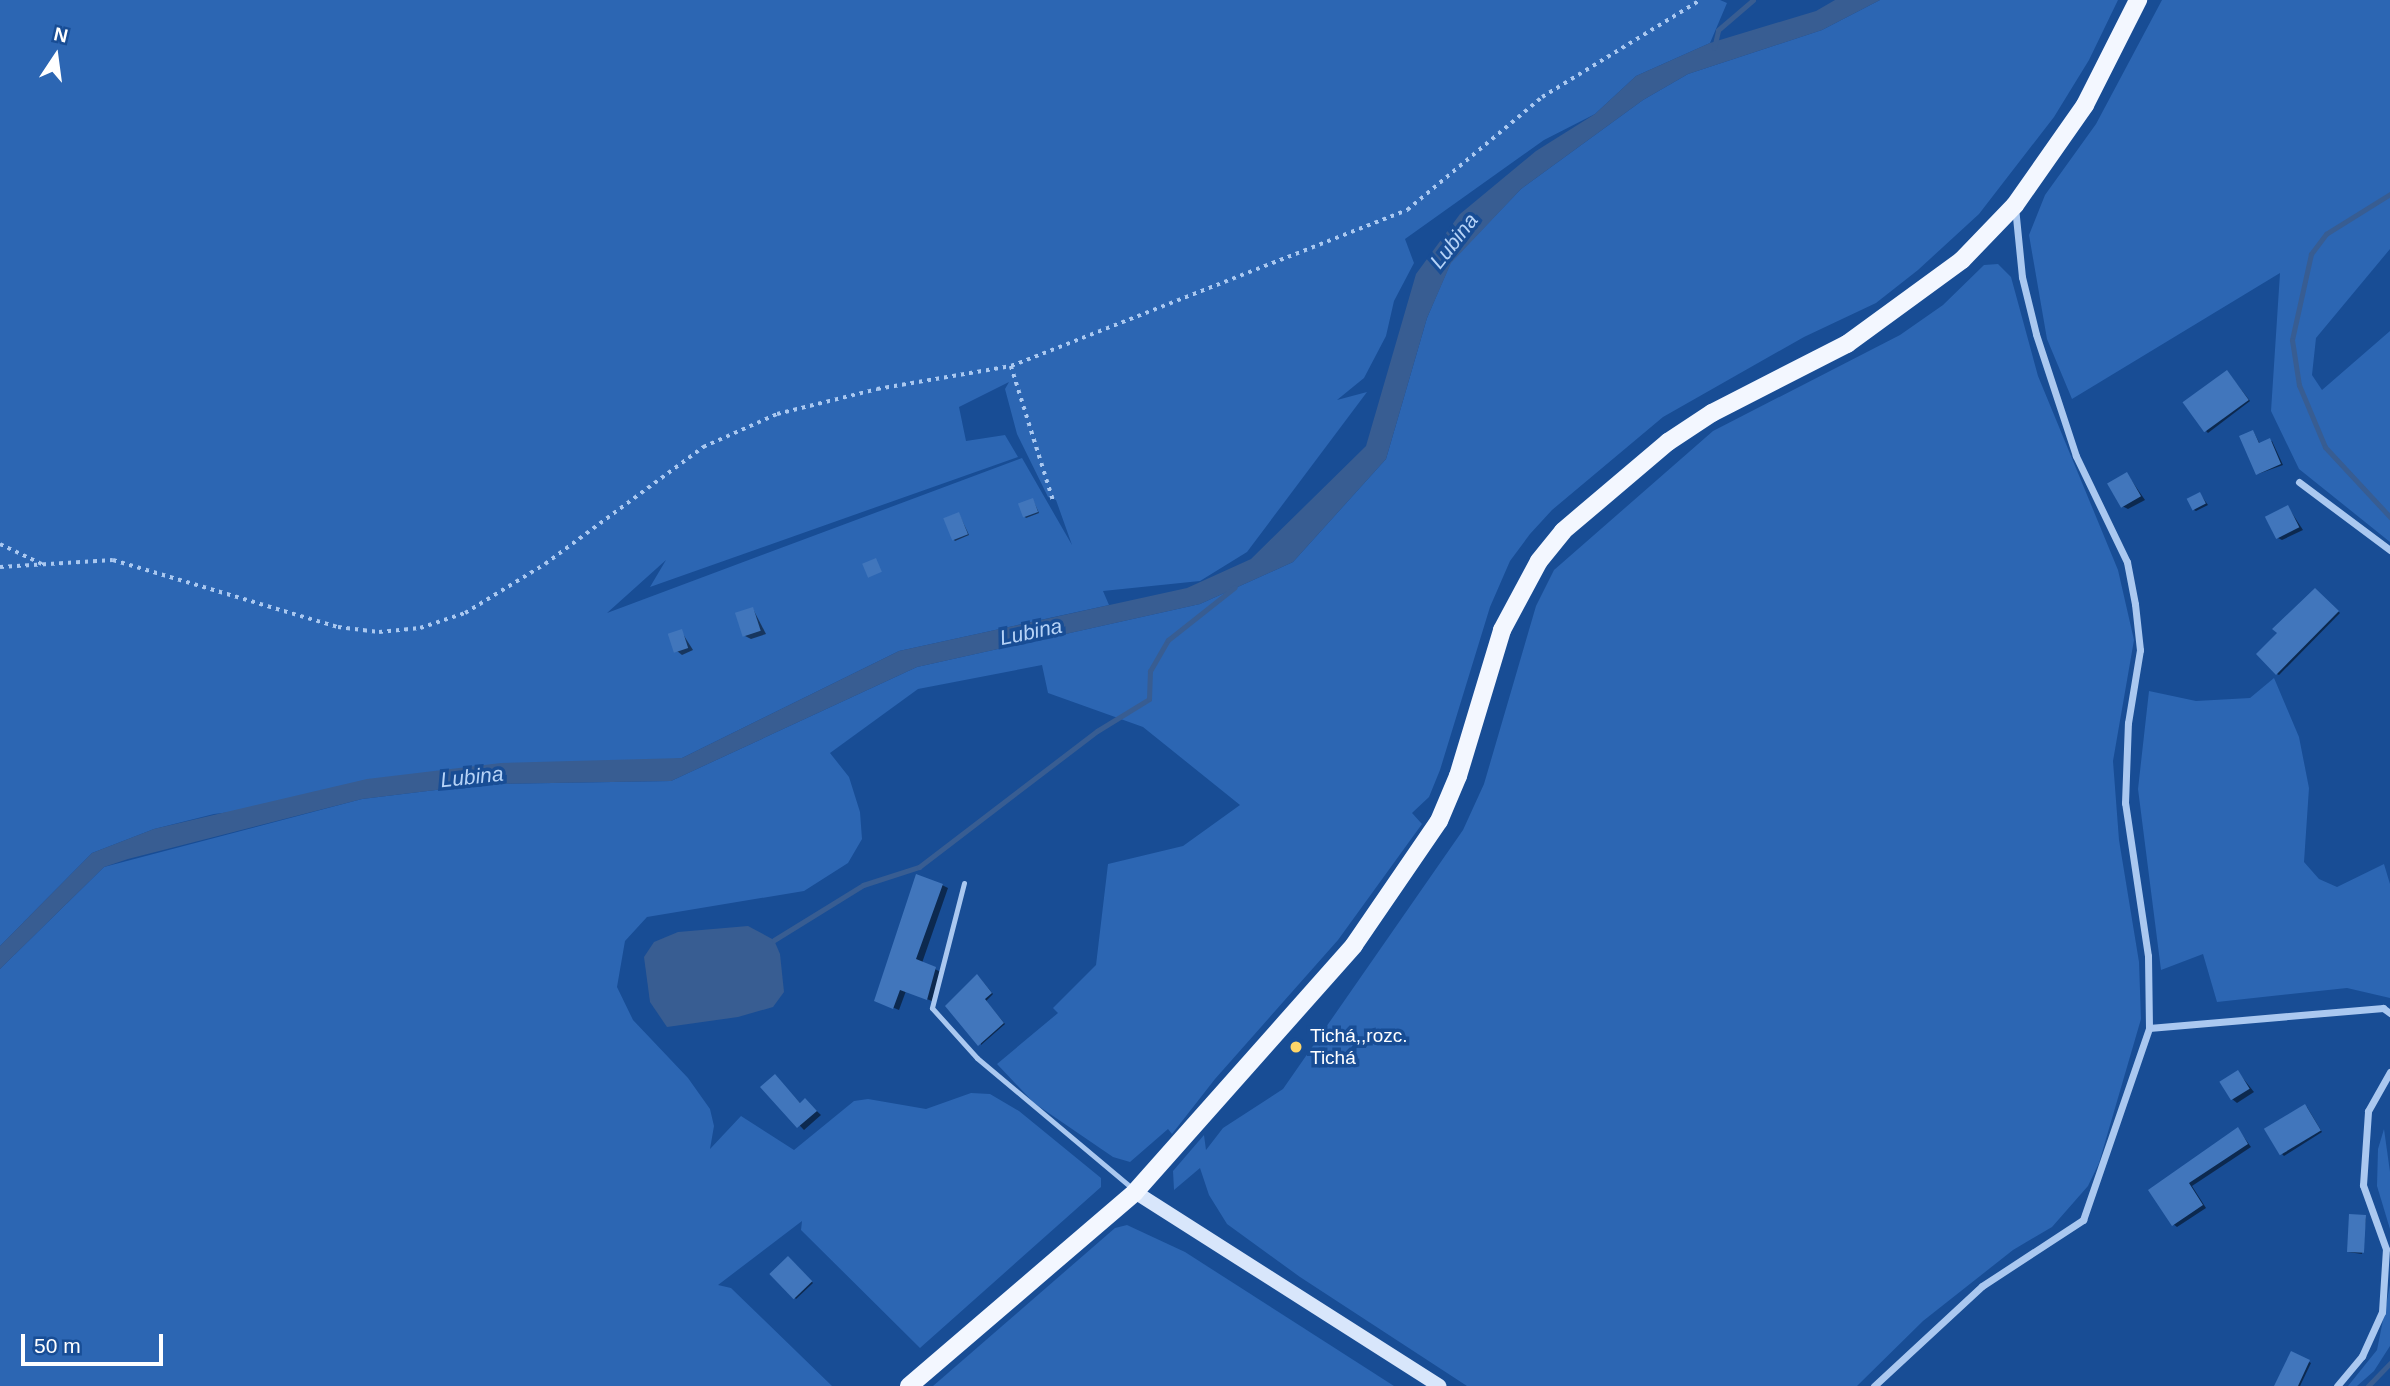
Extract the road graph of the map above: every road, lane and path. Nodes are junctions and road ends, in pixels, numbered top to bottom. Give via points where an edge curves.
1 (1700, 0) edge
2 (2138, 0) edge
3 (2015, 205) junction
4 (1011, 366) junction
5 (2299, 482) dead end
6 (1054, 500) dead end
7 (0, 544) edge
8 (2390, 550) edge
9 (44, 565) junction
10 (0, 567) edge
11 (964, 883) dead end
12 (2390, 1013) edge
13 (2149, 1028) junction
14 (2390, 1072) edge
15 (1135, 1192) junction
16 (909, 1386) edge
17 (1440, 1386) edge
18 (1874, 1386) edge
19 (2337, 1386) edge

1 - 4 path via 1542,97 1407,209
2 - 3 main road via 2085,105
3 - 13 street via 2022,276 2036,334 2076,456 2127,562 2135,604 2140,650 2128,723 2125,803 2148,956
3 - 15 main road via 1962,260 1891,316 1847,344 1712,413 1632,468 1563,531 1518,596 1502,631 1458,776 1439,821 1354,945
4 - 6 path
4 - 9 path via 877,389 777,414 703,447 545,564 466,613 420,628 379,632 338,627 113,560
5 - 8 street
7 - 9 path
9 - 10 path
11 - 15 lane via 932,1008 977,1058
12 - 13 street via 2383,1008
13 - 18 street via 2083,1220 1982,1286
14 - 19 street via 2368,1111 2363,1185 2386,1249 2382,1312 2362,1356
15 - 16 main road
15 - 17 street

